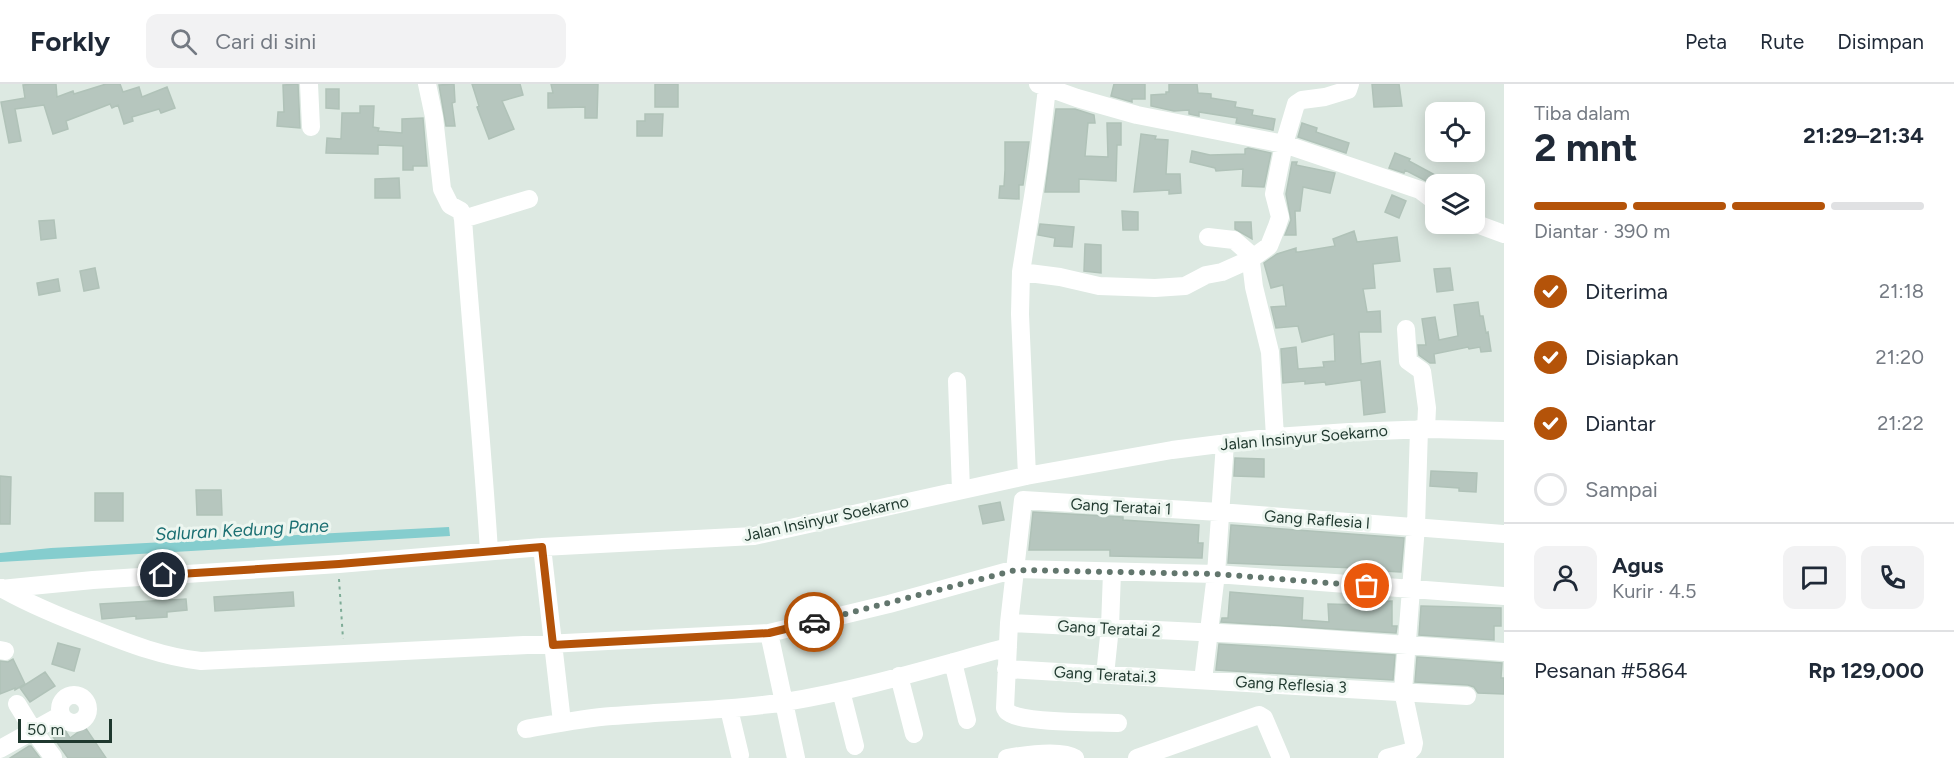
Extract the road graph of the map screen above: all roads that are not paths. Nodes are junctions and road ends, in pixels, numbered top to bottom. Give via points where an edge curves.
1 (309, 84) edge
2 (427, 84) edge
3 (1350, 84) edge
4 (1042, 86) edge
5 (311, 126) dead end
6 (1284, 144) junction
7 (1425, 194) edge
8 (529, 199) dead end
9 (463, 219) junction
10 (1485, 228) edge
11 (1504, 234) edge
12 (1208, 237) dead end
13 (1251, 259) junction
14 (1021, 272) junction
15 (1406, 329) dead end
16 (957, 381) dead end
17 (1424, 421) junction
18 (1274, 428) junction
19 (1504, 431) edge
20 (1225, 443) junction
21 (1026, 464) junction
22 (961, 490) junction
23 (1219, 512) junction
24 (1416, 526) junction
25 (1504, 534) edge
26 (489, 543) junction
27 (542, 547) junction
28 (1016, 570) junction
29 (1112, 572) junction
30 (1216, 574) junction
31 (1, 588) edge
32 (1410, 589) junction
33 (1504, 596) edge
34 (1009, 623) junction
35 (1110, 627) junction
36 (769, 633) junction
37 (1208, 634) junction
38 (553, 645) junction
39 (1407, 645) junction
40 (1008, 647) junction
41 (1504, 652) edge
42 (953, 662) junction
43 (1006, 669) junction
44 (1105, 675) junction
45 (899, 676) junction
46 (1203, 680) junction
47 (841, 691) junction
48 (1403, 691) junction
49 (1467, 696) dead end
50 (784, 702) junction
51 (17, 704) dead end
52 (729, 709) junction
53 (61, 715) dead end
54 (967, 720) dead end
55 (562, 722) junction
56 (1118, 723) dead end
57 (526, 729) dead end
58 (33, 730) junction
59 (914, 734) dead end
60 (855, 746) dead end
61 (0, 749) edge
62 (740, 755) dead end
63 (53, 757) edge
64 (1016, 757) edge
65 (796, 758) edge
66 (1075, 758) edge
67 (1137, 758) edge
68 (1281, 758) edge
69 (1387, 758) edge

1 - 5 street
2 - 9 street via 442,189
3 - 6 street via 1348,90 1298,103
4 - 6 street via 1137,115
4 - 14 street via 1038,165
6 - 7 street
6 - 13 street via 1274,194 1280,217 1269,246
8 - 9 street
9 - 26 street
10 - 11 street
12 - 13 street via 1234,240 1248,251
13 - 14 street via 1185,286 1155,288 1099,286
13 - 18 street via 1270,352
14 - 21 street
15 - 17 street via 1408,361 1422,371
16 - 22 street
17 - 18 street, Jalan Insinyur Soekarno
17 - 19 street, Jalan Insinyur Soekarno
17 - 24 street
18 - 20 street, Jalan Insinyur Soekarno
20 - 21 street, Jalan Insinyur Soekarno
20 - 23 street
21 - 22 street, Jalan Insinyur Soekarno
22 - 27 street, Jalan Insinyur Soekarno via 754,536
23 - 24 street, Gang Raflesia l
23 - 28 street, Gang Teratai 1 via 1023,500
23 - 30 street
24 - 25 street, Gang Raflesia l
24 - 32 street
26 - 27 street, Jalan Insinyur Soekarno
26 - 31 street, Jalan Insinyur Soekarno via 339,564
27 - 38 street
28 - 29 street
28 - 34 street
28 - 36 street
29 - 30 street
29 - 35 street
30 - 32 street
30 - 37 street
31 - 38 street via 130,644 201,662
32 - 33 street
32 - 39 street
34 - 35 street, Gang Teratai 2
34 - 40 street
35 - 37 street, Gang Teratai 2
35 - 44 street
36 - 38 street
36 - 50 street
37 - 39 street, Gang Teratai 2
37 - 46 street
38 - 55 street
39 - 41 street, Gang Teratai 2
39 - 48 street
40 - 42 street
40 - 43 street
42 - 45 street
42 - 54 street
43 - 44 street, Gang Teratai.3
43 - 56 street via 1008,713 1037,719
44 - 46 street, Gang Teratai.3
45 - 47 street
45 - 59 street
46 - 48 street, Gang Reflesia 3
47 - 50 street
47 - 60 street
48 - 49 street, Gang Reflesia 3
48 - 69 street via 1413,748
50 - 52 street
50 - 65 street
51 - 58 street
52 - 55 street
52 - 62 street
53 - 58 street
55 - 57 street
58 - 61 street
58 - 63 street
64 - 66 street via 1069,754
67 - 68 street via 1259,715 1264,718

